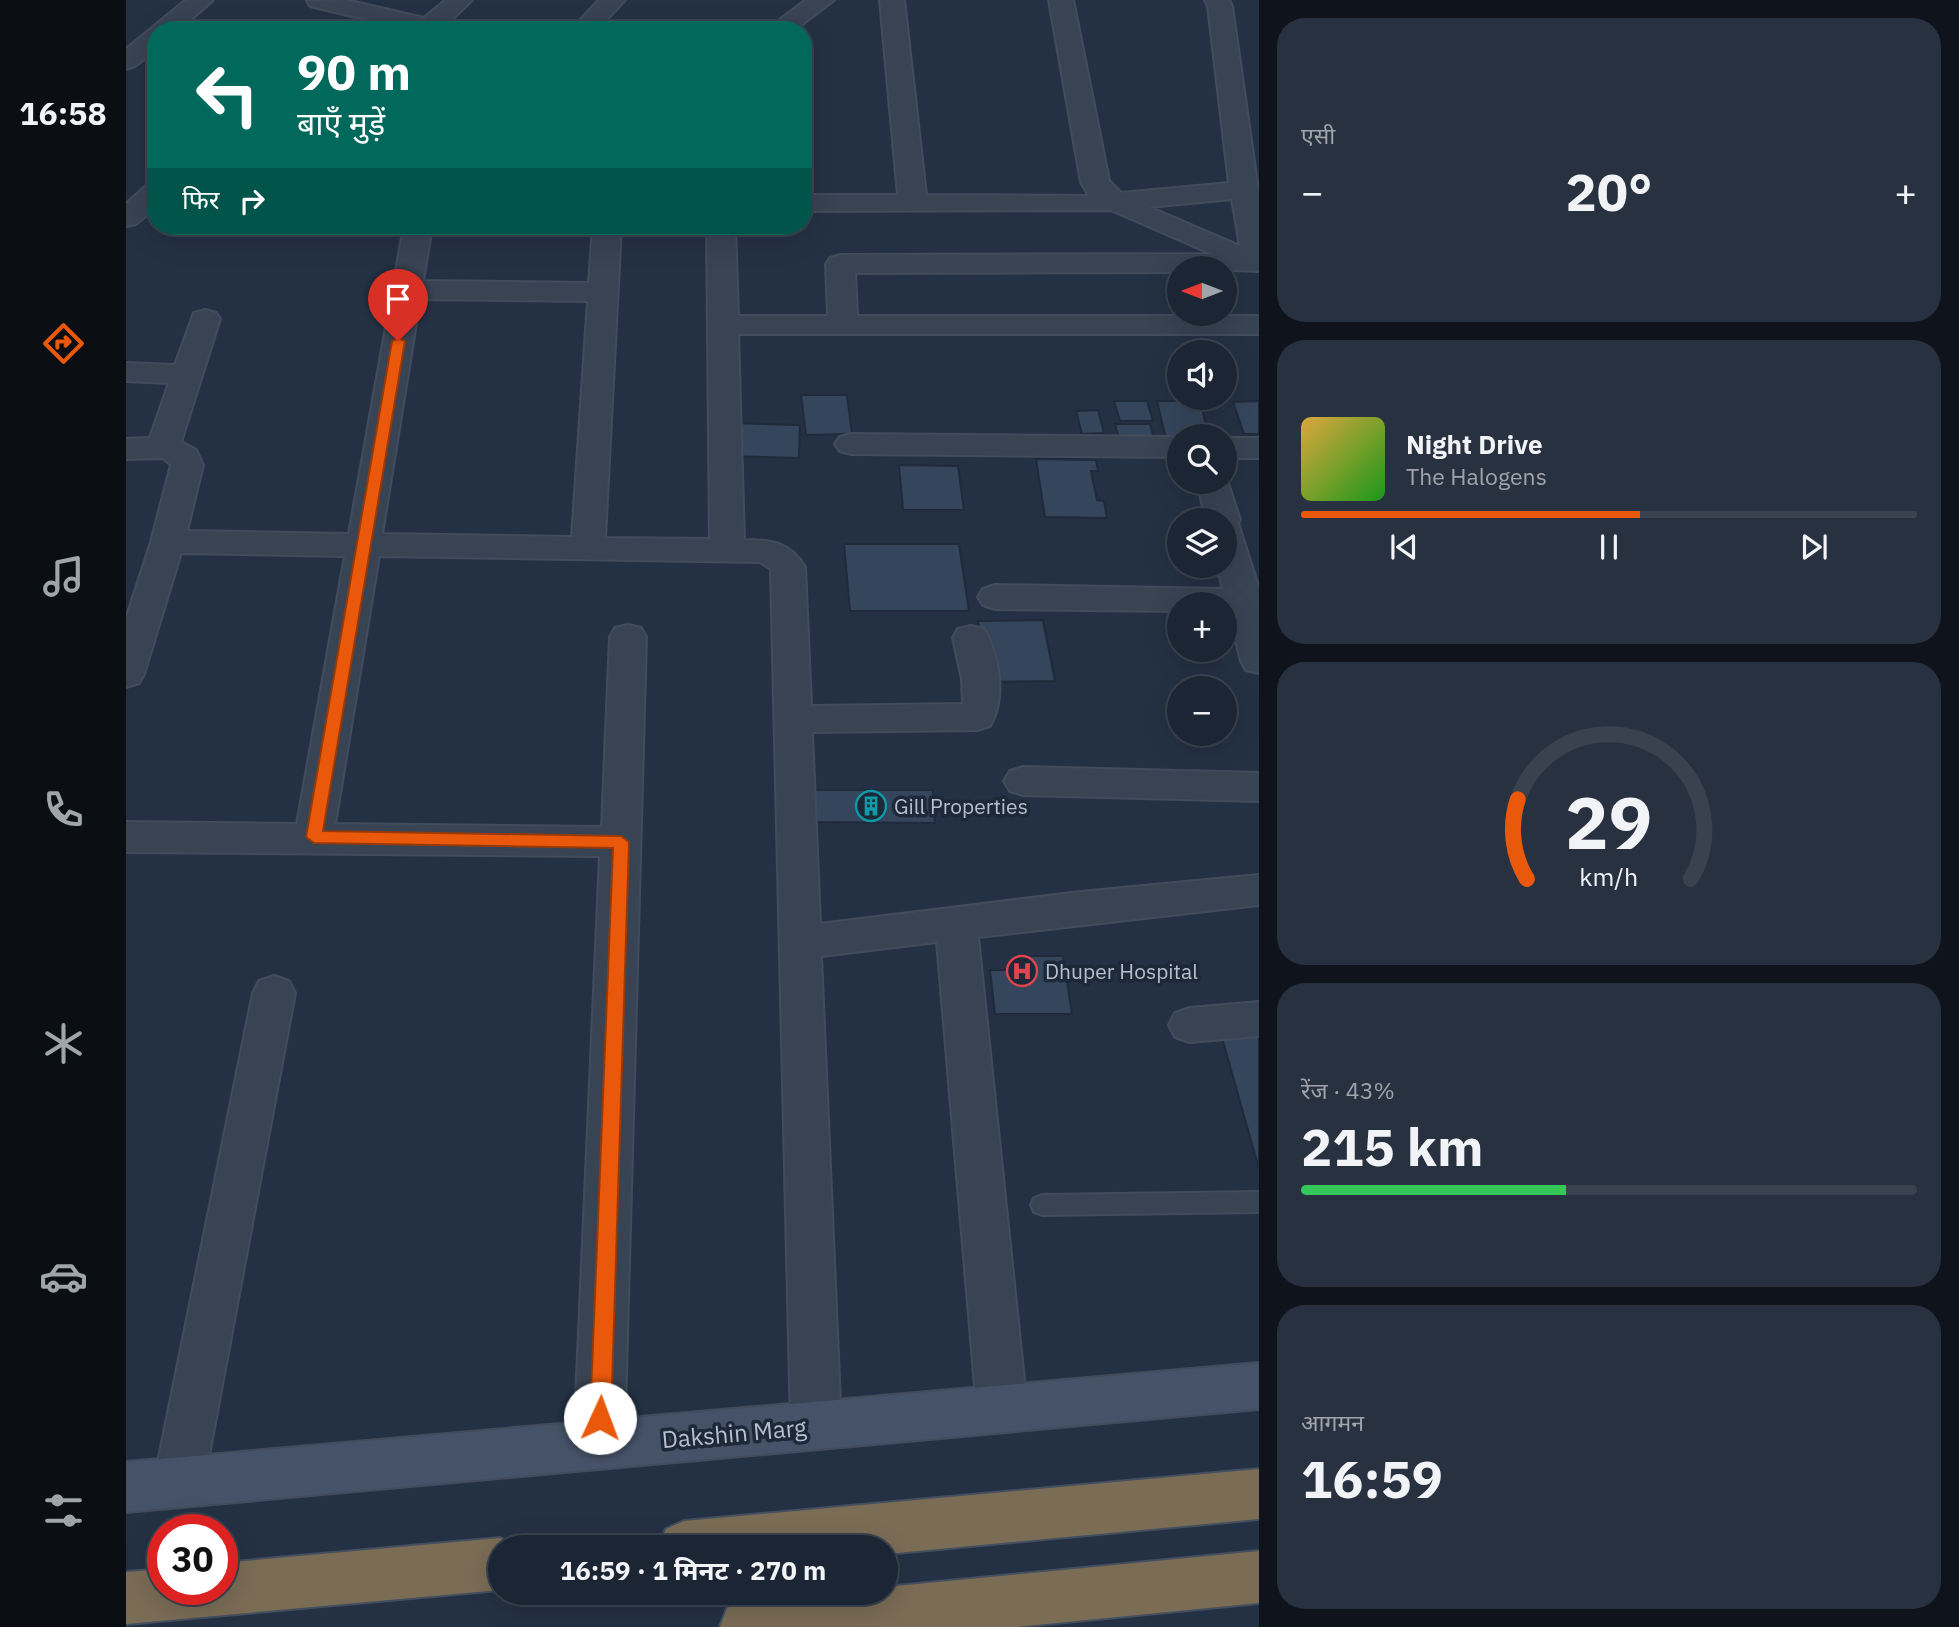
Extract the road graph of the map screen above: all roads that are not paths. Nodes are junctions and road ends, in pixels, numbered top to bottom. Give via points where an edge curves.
1 (201, 0) edge
2 (317, 0) edge
3 (460, 0) edge
4 (613, 0) edge
5 (821, 0) edge
6 (892, 0) edge
7 (1061, 0) edge
8 (1217, 0) edge
9 (368, 12) junction
10 (175, 21) edge
11 (358, 21) edge
12 (404, 21) edge
13 (443, 21) edge
14 (592, 21) edge
15 (791, 21) edge
16 (147, 45) edge
17 (126, 63) edge
18 (147, 69) edge
19 (1244, 190) junction
20 (147, 200) edge
21 (812, 203) edge
22 (1118, 203) junction
23 (913, 204) junction
24 (126, 218) edge
25 (416, 235) edge
26 (607, 235) edge
27 (721, 235) edge
28 (1258, 264) edge
29 (407, 290) junction
30 (605, 292) junction
31 (205, 319) dead end
32 (723, 325) junction
33 (843, 325) junction
34 (1259, 325) edge
35 (126, 372) edge
36 (188, 374) junction
37 (851, 444) dead end
38 (1167, 447) edge
39 (1237, 448) edge
40 (1259, 448) edge
41 (126, 449) edge
42 (163, 449) junction
43 (168, 542) junction
44 (364, 547) junction
45 (588, 548) junction
46 (727, 551) junction
47 (1237, 562) edge
48 (995, 597) dead end
49 (1251, 600) edge
50 (628, 637) dead end
51 (971, 638) dead end
52 (1259, 661) edge
53 (126, 674) edge
54 (793, 719) junction
55 (1023, 781) dead end
56 (1259, 787) edge
57 (126, 837) edge
58 (314, 837) junction
59 (621, 842) junction
60 (1259, 890) edge
61 (956, 923) junction
62 (800, 943) junction
63 (274, 993) dead end
64 (1259, 1019) edge
65 (1191, 1026) dead end
66 (1259, 1202) edge
67 (1042, 1205) dead end
68 (1259, 1386) edge
69 (1002, 1409) junction
70 (816, 1426) junction
71 (600, 1445) junction
72 (179, 1482) junction
73 (126, 1487) edge
74 (1259, 1494) edge
75 (814, 1535) edge
76 (488, 1565) edge
77 (1259, 1577) edge
78 (126, 1598) edge
79 (1259, 1602) edge
80 (746, 1627) edge
81 (988, 1627) edge

1 - 10 street
2 - 9 street
3 - 13 street
4 - 14 street
5 - 15 street
6 - 23 street
7 - 22 street via 1096,182
8 - 19 street
9 - 11 street
9 - 12 street
16 - 17 street
17 - 18 street
19 - 22 street
19 - 28 street
20 - 24 street
21 - 23 street
22 - 23 street
22 - 28 street
25 - 29 street
26 - 30 street
27 - 32 street
28 - 33 street via 841,264
29 - 30 street
29 - 44 street
30 - 45 street
31 - 36 street
32 - 33 street
32 - 46 street
33 - 34 street
35 - 36 street
36 - 42 street
37 - 38 street
39 - 40 street
41 - 42 street
42 - 43 street via 176,451 187,465
43 - 44 street
43 - 53 street
44 - 45 street
44 - 58 street
45 - 46 street
46 - 54 street via 763,551 780,557 788,567
47 - 49 street
48 - 49 street
49 - 52 street
50 - 59 street
51 - 54 street via 983,699 977,717
54 - 62 street
55 - 56 street
57 - 58 street
58 - 59 street
59 - 71 street
60 - 61 street
61 - 62 street
61 - 69 street
62 - 70 street
63 - 72 street
64 - 65 street
66 - 67 lane
68 - 69 street, Dakshin Marg
69 - 70 street, Dakshin Marg
70 - 71 street, Dakshin Marg
71 - 72 street, Dakshin Marg
72 - 73 street, Dakshin Marg
74 - 75 highway
76 - 78 highway
77 - 80 highway
79 - 81 street

